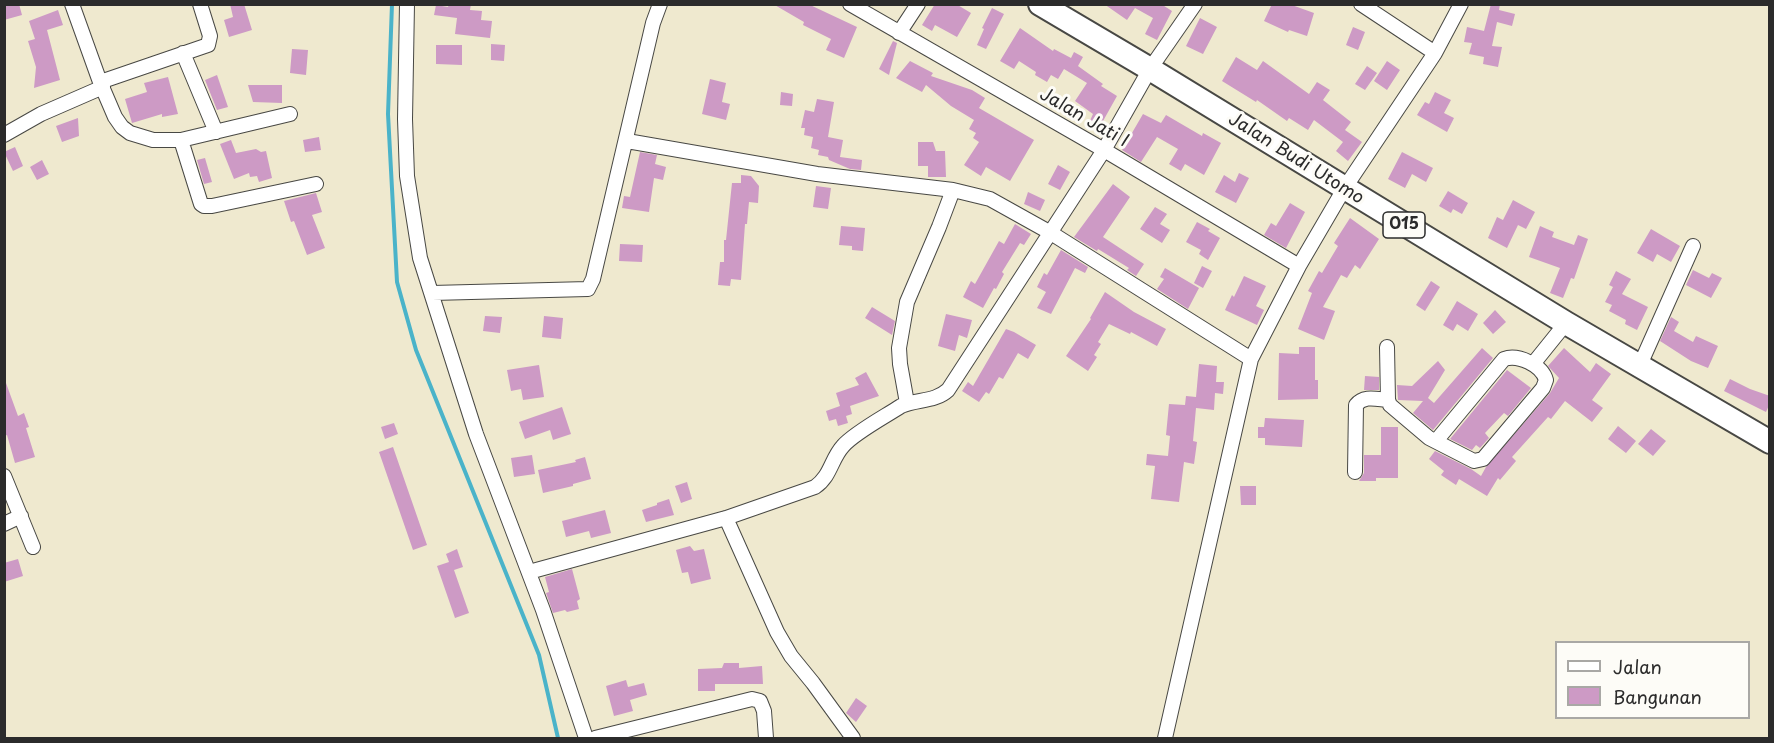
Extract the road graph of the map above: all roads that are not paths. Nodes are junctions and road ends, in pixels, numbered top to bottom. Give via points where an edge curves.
1 (72, 4) edge
2 (200, 4) edge
3 (407, 4) edge
4 (660, 4) edge
5 (850, 4) edge
6 (918, 4) edge
7 (1040, 4) edge
8 (1195, 4) edge
9 (1361, 4) edge
10 (1461, 4) edge
11 (899, 33) junction
12 (183, 53) junction
13 (1435, 53) junction
14 (1150, 69) junction
15 (101, 85) junction
16 (290, 114) dead end
17 (216, 132) junction
18 (4, 135) edge
19 (181, 140) junction
20 (627, 141) junction
21 (1104, 150) junction
22 (316, 184) dead end
23 (1344, 189) junction
24 (953, 190) junction
25 (1051, 233) junction
26 (1693, 246) dead end
27 (1299, 266) junction
28 (432, 293) junction
29 (1566, 322) junction
30 (1387, 348) dead end
31 (1251, 358) junction
32 (1533, 364) junction
33 (1640, 365) junction
34 (1388, 400) junction
35 (907, 403) junction
36 (1436, 441) junction
37 (1770, 442) edge
38 (1355, 472) dead end
39 (4, 476) edge
40 (21, 516) junction
41 (726, 518) junction
42 (4, 524) edge
43 (33, 547) dead end
44 (529, 573) junction
45 (586, 738) edge
46 (595, 738) edge
47 (766, 738) edge
48 (853, 738) edge
49 (1165, 738) edge

1 - 15 street
2 - 12 street via 210,42
3 - 28 street via 407,176 420,258
4 - 20 street
5 - 11 street, Jalan Jati I
6 - 11 street
7 - 14 main road, Jalan Budi Utomo / 015
8 - 14 street
9 - 13 street
10 - 13 street
11 - 21 street, Jalan Jati I
12 - 15 street
12 - 17 street
13 - 23 street
14 - 21 street
14 - 23 main road, Jalan Budi Utomo / 015
15 - 18 street
15 - 19 street via 115,117 130,133 153,140
16 - 17 street
17 - 19 street
19 - 22 street via 204,206
20 - 24 street via 818,174
20 - 28 street via 588,289
21 - 25 street
21 - 27 street, Jalan Jati I
23 - 27 street
23 - 29 main road, Jalan Budi Utomo / 015
24 - 25 street via 990,199
24 - 35 street via 907,302 899,348
25 - 31 street
25 - 35 street via 948,390 938,397
26 - 33 street
27 - 31 street
28 - 44 street via 476,434
29 - 32 street
29 - 33 main road, Jalan Budi Utomo / 015
30 - 34 street
31 - 49 street
32 - 36 street via 1504,359
32 - 36 street via 1544,374 1543,388 1483,459 1474,461
33 - 37 main road, Jalan Budi Utomo / 015
34 - 36 street via 1394,410
34 - 38 street via 1365,398 1356,405
35 - 41 street via 849,440 826,477 815,487
39 - 40 street
40 - 42 street
40 - 43 street
41 - 44 street
41 - 48 street via 777,632
44 - 45 street
46 - 47 street via 752,699 760,701 764,711

